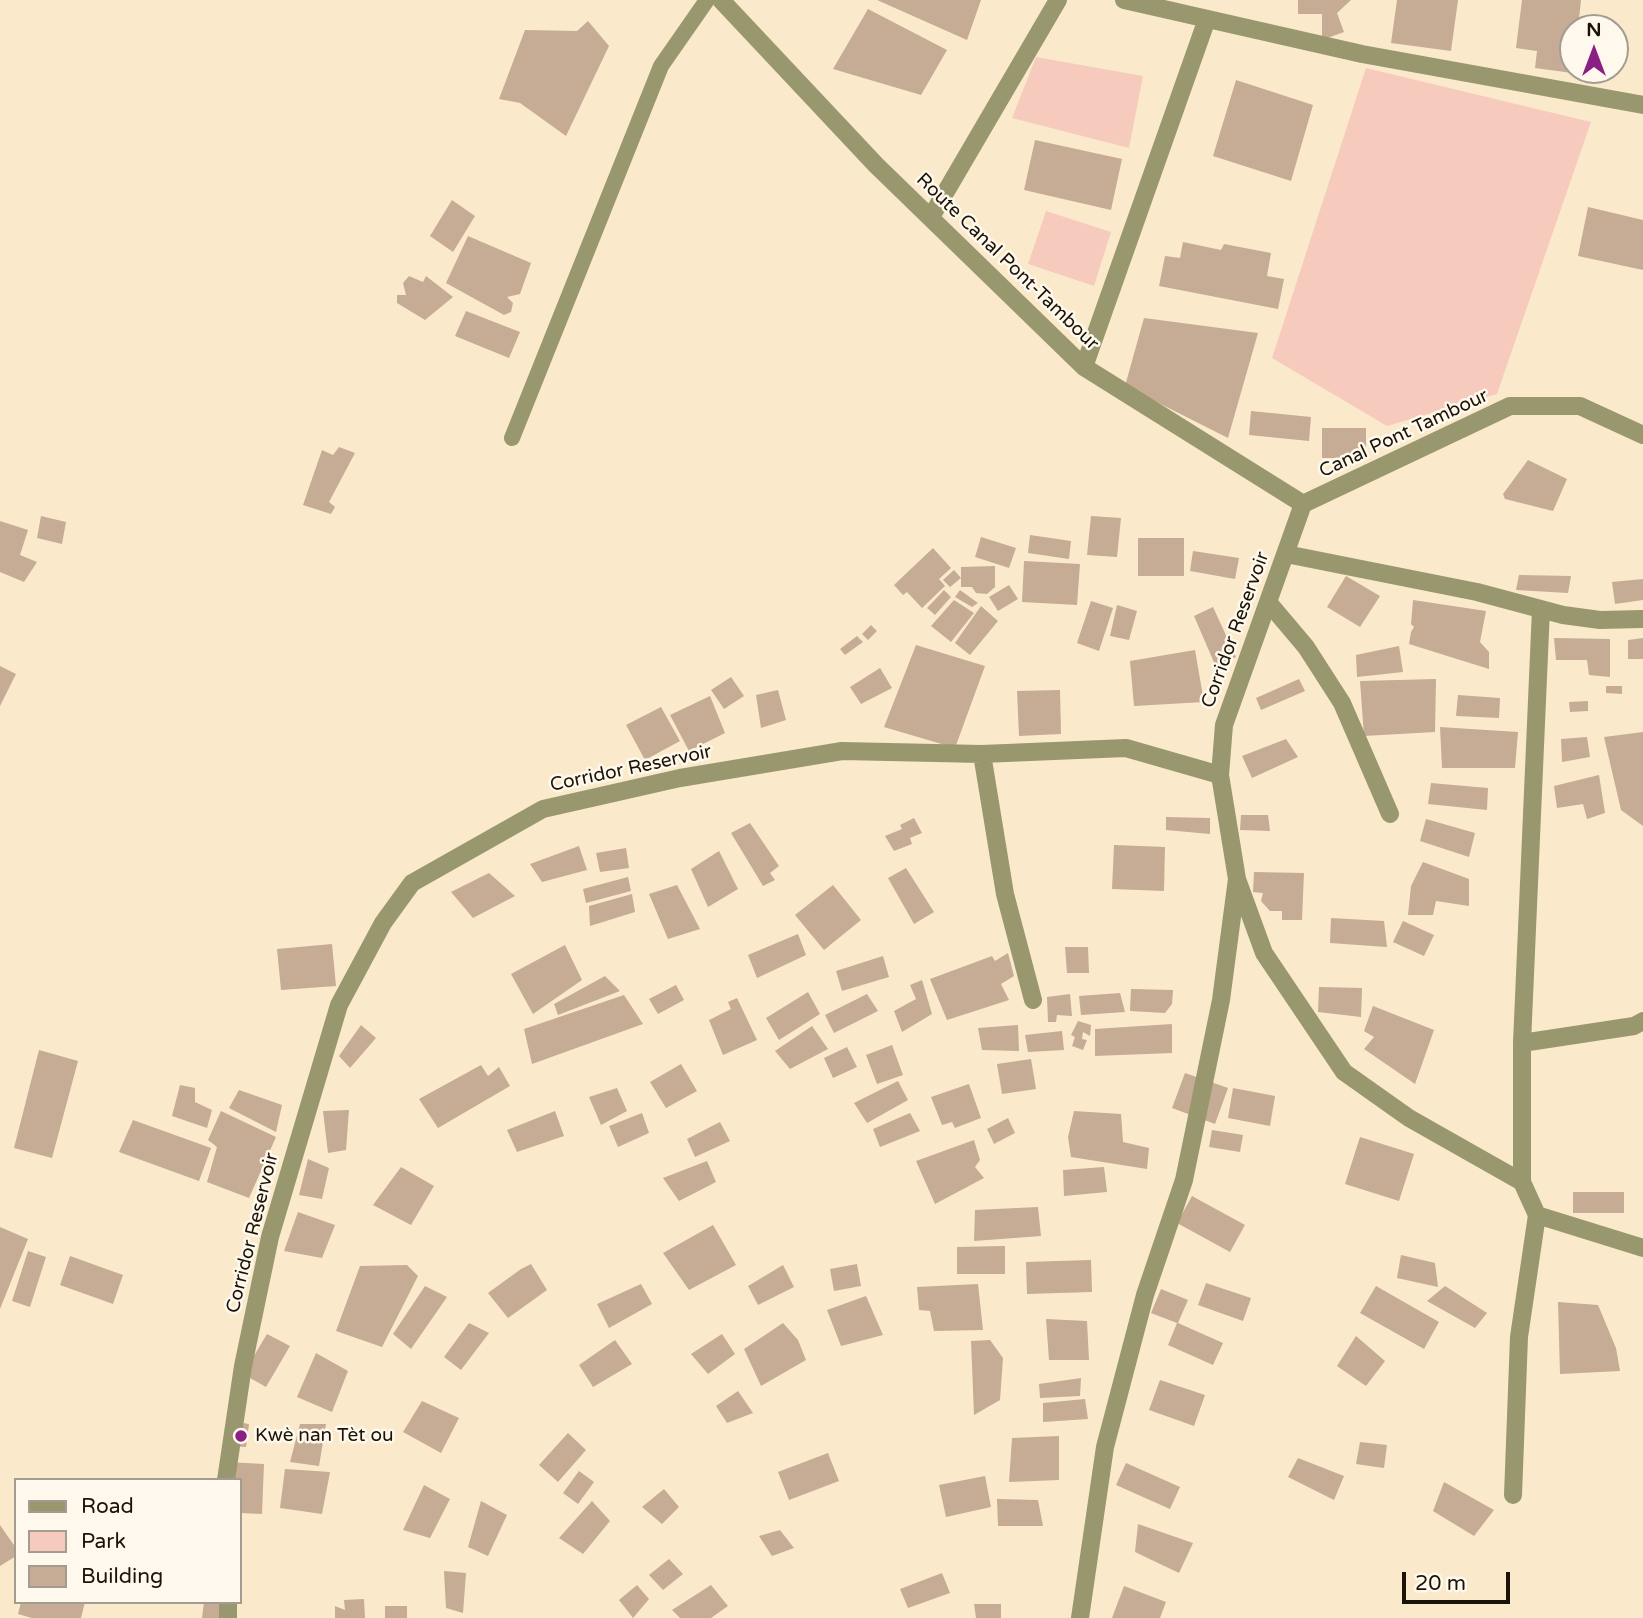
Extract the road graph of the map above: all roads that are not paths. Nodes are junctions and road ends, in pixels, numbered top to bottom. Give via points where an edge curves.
1 (707, 0) edge
2 (721, 0) edge
3 (1058, 0) edge
4 (1124, 0) edge
5 (1206, 19) junction
6 (1643, 105) edge
7 (931, 217) junction
8 (1084, 367) junction
9 (1643, 435) edge
10 (512, 438) dead end
11 (1303, 504) junction
12 (1286, 554) junction
13 (1268, 602) junction
14 (1541, 609) junction
15 (1643, 619) edge
16 (982, 754) junction
17 (1220, 775) junction
18 (1390, 814) dead end
19 (1237, 879) junction
20 (1033, 1000) dead end
21 (1643, 1021) edge
22 (1522, 1043) junction
23 (1522, 1182) junction
24 (1537, 1215) junction
25 (1643, 1248) edge
26 (226, 1478) edge
27 (1513, 1495) dead end
28 (1080, 1618) edge

1 - 10 lane via 661,66
2 - 7 street, Route Canal Pont-Tambour
3 - 7 street
4 - 5 street
5 - 6 street via 1362,54
5 - 8 street
7 - 8 street, Route Canal Pont-Tambour
8 - 11 street, Route Canal Pont-Tambour
9 - 11 street, Canal Pont Tambour via 1580,406 1510,406
11 - 12 street, Corridor Reservoir
12 - 13 street, Corridor Reservoir
12 - 14 street
13 - 17 street, Corridor Reservoir via 1224,725
13 - 18 street via 1306,647 1342,703
14 - 15 street via 1600,620
14 - 22 street
16 - 17 street, Corridor Reservoir via 1126,748
16 - 20 street via 1005,894
16 - 26 street, Corridor Reservoir via 842,751 680,778 543,809 412,883 383,923 339,1005 270,1237 243,1366
17 - 19 street
19 - 23 street via 1264,953 1343,1072 1409,1118
19 - 28 street via 1221,1000 1184,1180 1145,1295 1105,1447
21 - 22 street
22 - 23 street
23 - 24 street
24 - 25 street
24 - 27 street via 1520,1338

